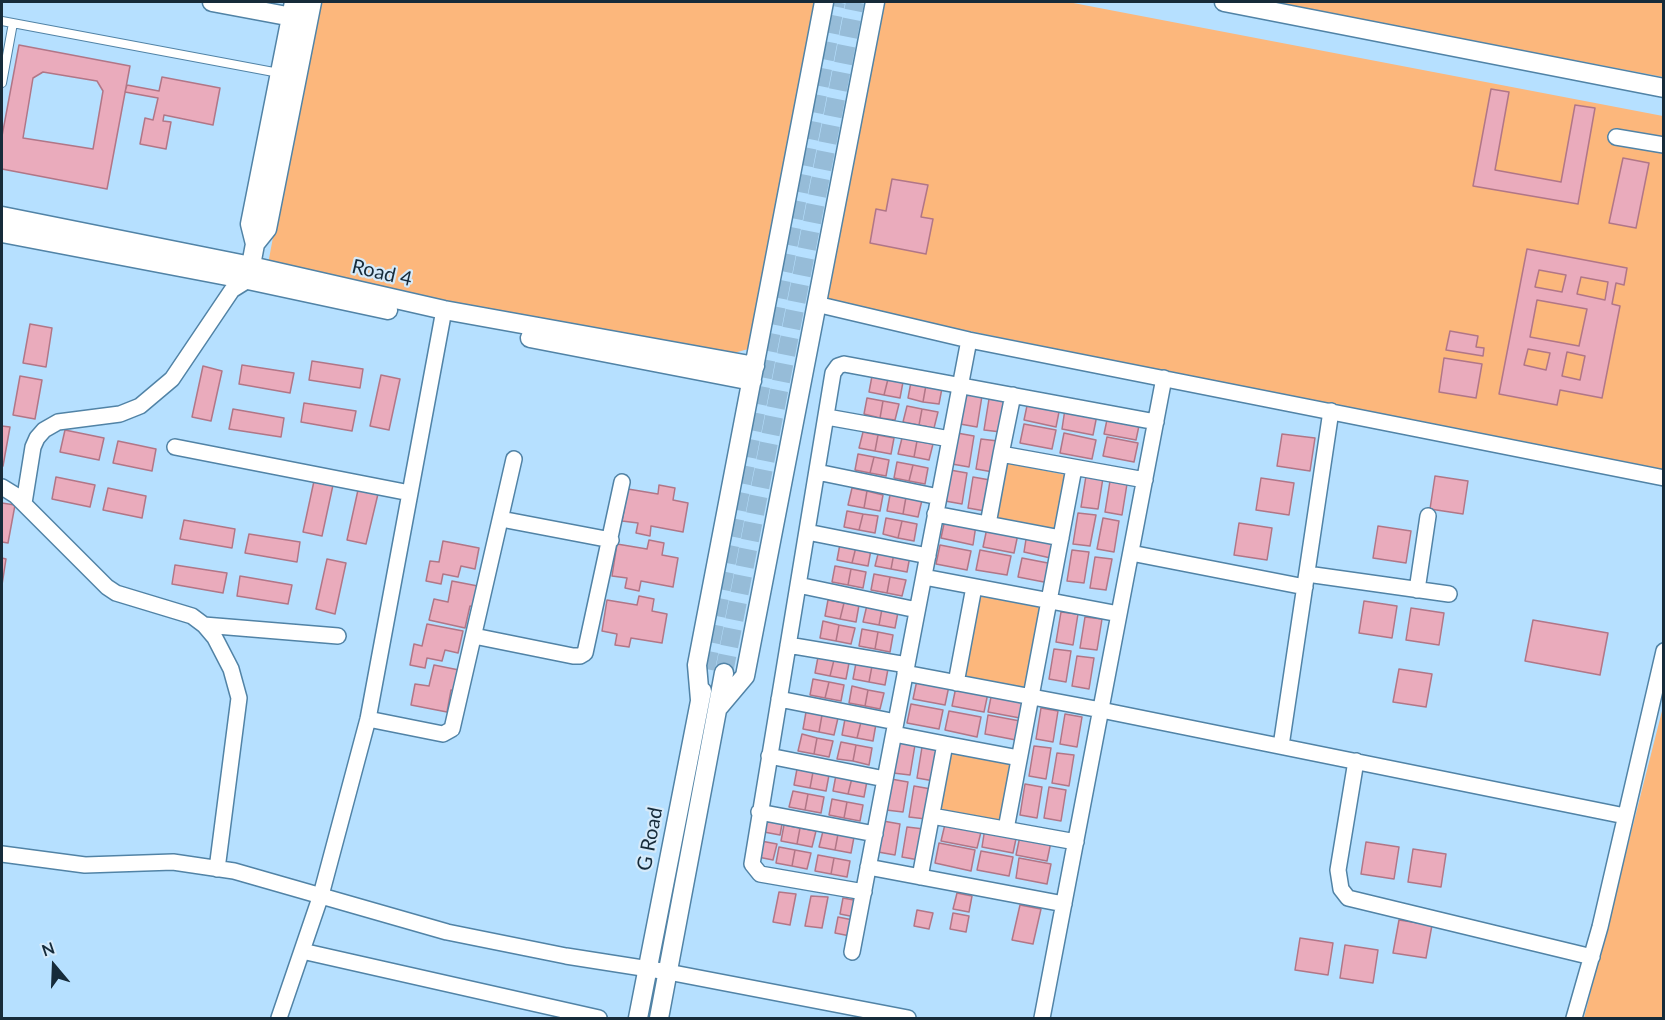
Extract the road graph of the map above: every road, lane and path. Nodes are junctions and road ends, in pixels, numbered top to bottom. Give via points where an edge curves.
1 (212, 2) edge
2 (312, 2) edge
3 (824, 2) edge
4 (874, 2) edge
5 (1224, 2) edge
6 (298, 13) edge
7 (2, 21) edge
8 (13, 23) junction
9 (279, 73) junction
10 (2, 83) edge
11 (1664, 88) edge
12 (1616, 137) dead end
13 (1664, 145) edge
14 (2, 216) edge
15 (2, 233) edge
16 (255, 244) junction
17 (249, 273) junction
18 (816, 304) junction
19 (443, 316) junction
20 (969, 340) junction
21 (753, 374) junction
22 (1164, 378) junction
23 (960, 386) junction
24 (1013, 395) junction
25 (1331, 411) junction
26 (827, 417) junction
27 (1156, 422) junction
28 (950, 439) junction
29 (175, 447) dead end
30 (1001, 454) junction
31 (514, 459) dead end
32 (1074, 468) junction
33 (817, 472) junction
34 (1664, 478) edge
35 (1144, 480) junction
36 (622, 483) dead end
37 (2, 487) edge
38 (410, 493) junction
39 (939, 496) junction
40 (24, 504) junction
41 (935, 514) junction
42 (1428, 516) dead end
43 (501, 519) junction
44 (988, 524) junction
45 (807, 532) junction
46 (1061, 538) junction
47 (610, 540) junction
48 (1131, 552) junction
49 (928, 556) junction
50 (924, 577) junction
51 (1306, 581) junction
52 (798, 585) junction
53 (974, 587) junction
54 (1417, 590) junction
55 (1449, 594) dead end
56 (1049, 601) junction
57 (917, 610) junction
58 (1119, 614) junction
59 (204, 625) junction
60 (338, 636) dead end
61 (474, 636) junction
62 (788, 645) junction
63 (1664, 651) edge
64 (706, 669) tunnel mouth
65 (906, 669) junction
66 (724, 673) tunnel mouth
67 (956, 683) junction
68 (1031, 697) junction
69 (779, 699) junction
70 (700, 700) junction
71 (718, 708) junction
72 (1101, 710) junction
73 (368, 719) junction
74 (895, 728) junction
75 (945, 744) junction
76 (1281, 746) junction
77 (769, 756) junction
78 (1019, 758) junction
79 (1356, 761) junction
80 (885, 779) junction
81 (759, 812) junction
82 (932, 816) junction
83 (1626, 816) junction
84 (1006, 829) junction
85 (874, 834) junction
86 (1076, 842) junction
87 (2, 854) edge
88 (868, 867) junction
89 (218, 869) junction
90 (920, 877) junction
91 (864, 892) junction
92 (321, 895) junction
93 (1064, 904) junction
94 (302, 951) junction
95 (852, 952) dead end
96 (1592, 957) junction
97 (648, 969) junction
98 (668, 972) junction
99 (279, 1018) edge
100 (599, 1018) edge
101 (638, 1018) edge
102 (659, 1018) edge
103 (908, 1018) edge
104 (1042, 1018) edge
105 (1574, 1018) edge

1 - 6 street
2 - 6 street
3 - 21 street
4 - 18 street
5 - 11 street
6 - 9 street
6 - 16 street via 267,230
7 - 8 lane
8 - 9 lane
8 - 10 lane
9 - 16 street via 250,224
12 - 13 street
14 - 17 street, Road 4
15 - 17 street, Road 4
16 - 17 street
17 - 19 street, Road 4
17 - 40 street via 232,290 172,379 140,406 120,414 58,422 44,430 33,447
18 - 20 street
18 - 71 street via 745,676
19 - 21 street, Road 4
19 - 38 street
20 - 22 street
20 - 23 street
21 - 70 street via 698,665
22 - 25 street
22 - 27 street
23 - 24 street
23 - 26 street via 844,364 833,373
23 - 28 street
24 - 27 street
24 - 30 street
25 - 34 street
25 - 51 street
26 - 28 street
26 - 33 street
27 - 35 street
28 - 39 street
29 - 38 street
30 - 32 street
30 - 44 street
31 - 43 street
32 - 35 street
32 - 46 street
33 - 39 street
33 - 45 street
35 - 48 street
36 - 47 street
37 - 40 street
38 - 73 street
39 - 41 street
40 - 59 street via 106,587 192,616
41 - 44 street
41 - 49 street
42 - 54 street
43 - 47 street
43 - 61 street
44 - 46 street
45 - 49 street
45 - 52 street
46 - 56 street
47 - 61 street via 585,654 573,656
48 - 51 street
48 - 58 street
49 - 50 street
50 - 53 street
50 - 57 street
51 - 54 street
51 - 76 street
52 - 57 street
52 - 62 street
53 - 56 street
53 - 67 street
54 - 55 street
56 - 58 street
56 - 68 street
57 - 65 street
58 - 72 street
59 - 60 street
59 - 89 street via 231,669 239,698
61 - 73 street via 455,723 448,732
62 - 65 street
62 - 69 street
63 - 83 street
64 - 70 street, G Road
65 - 67 street
65 - 74 street
66 - 71 street
67 - 68 street
68 - 72 street
68 - 78 street
69 - 74 street
69 - 77 street
70 - 97 street, G Road
71 - 98 street
72 - 76 street
72 - 86 street
73 - 92 street
74 - 75 street
74 - 80 street
75 - 78 street
75 - 82 street
76 - 79 street
77 - 80 street
77 - 81 street
78 - 84 street
79 - 83 street
79 - 96 street via 1338,870 1341,889 1348,898
80 - 85 street
81 - 85 street
81 - 91 street via 752,864 760,874
82 - 84 street
82 - 90 street
83 - 96 street
84 - 86 street
85 - 88 street
86 - 93 street
87 - 89 street via 85,865 173,862
88 - 90 street
88 - 91 street
89 - 92 street
90 - 93 street
91 - 95 street
92 - 94 street
92 - 97 street via 447,932
93 - 104 street
94 - 99 street
94 - 100 street
96 - 105 street
97 - 98 street
97 - 101 street, G Road
98 - 102 street
98 - 103 street

